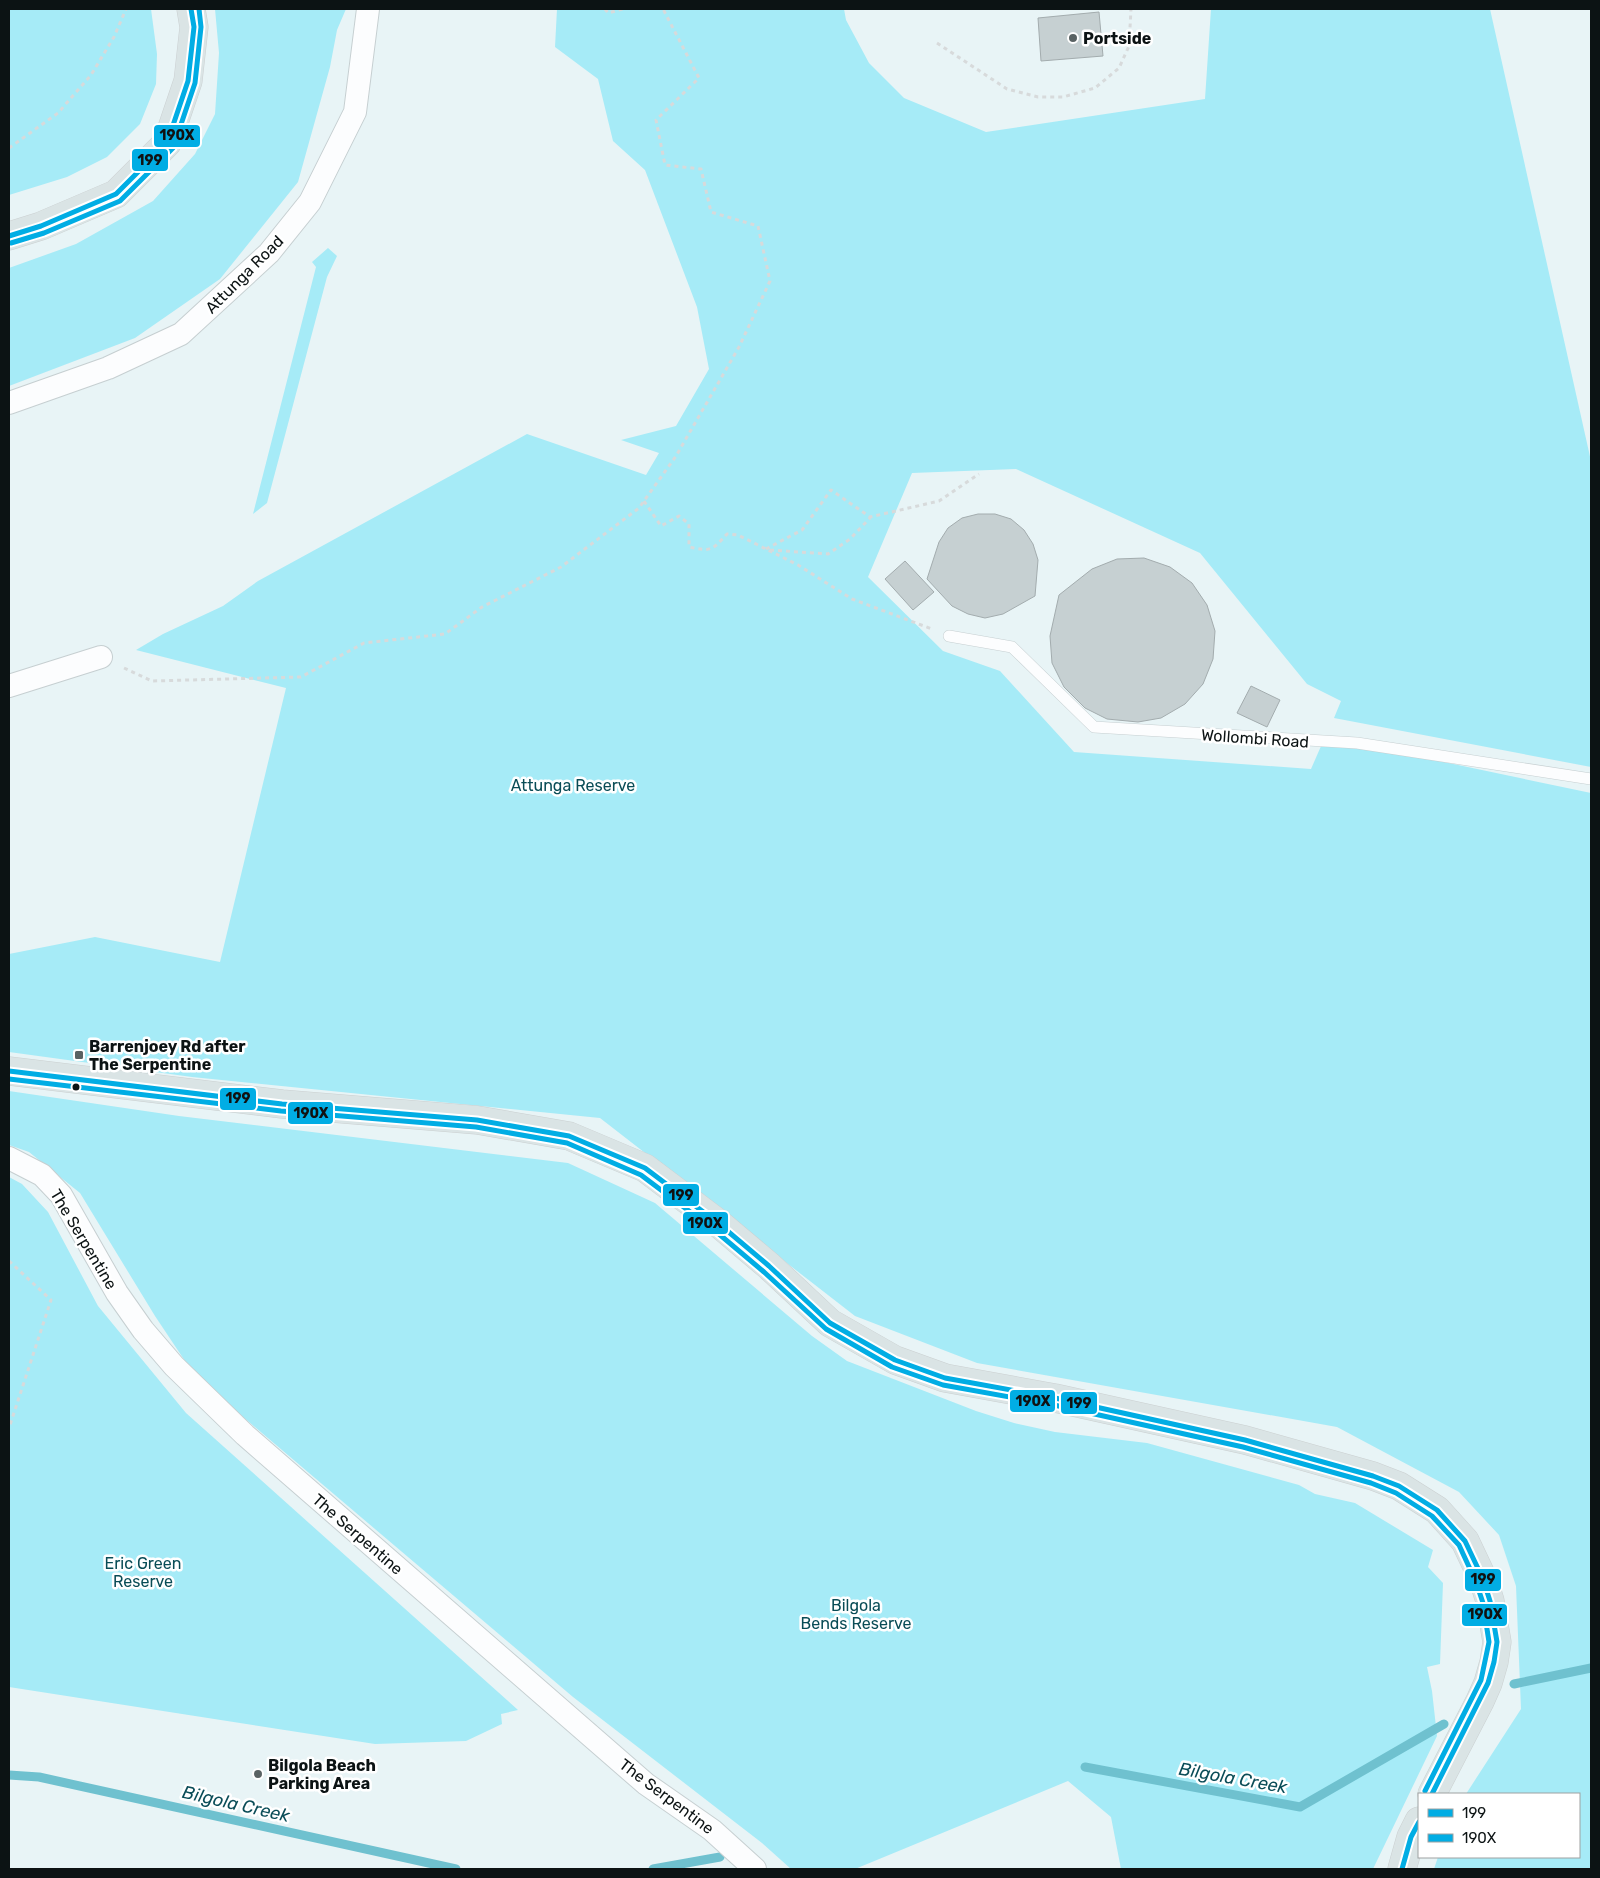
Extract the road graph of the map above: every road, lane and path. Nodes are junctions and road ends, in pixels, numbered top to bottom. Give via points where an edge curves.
1 (126, 9) edge
2 (191, 9) edge
3 (368, 9) edge
4 (605, 9) edge
5 (623, 9) edge
6 (663, 9) edge
7 (1131, 9) edge
8 (937, 43) dead end
9 (9, 148) edge
10 (9, 236) edge
11 (9, 403) edge
12 (979, 474) dead end
13 (644, 501) junction
14 (870, 518) junction
15 (766, 550) junction
16 (949, 636) joint
17 (100, 657) joint
18 (9, 686) edge
19 (1591, 779) edge
20 (9, 1071) edge
21 (9, 1158) edge
22 (9, 1261) edge
23 (9, 1428) edge
24 (1433, 1793) edge
25 (1418, 1823) edge
26 (755, 1869) edge
27 (1402, 1869) edge

1 - 9 path via 91,75 58,113
2 - 10 main road via 194,27 188,82 167,143 116,194
3 - 11 street, Attunga Road via 355,112 310,202 269,253 181,334 108,368
4 - 5 path via 608,13
6 - 13 path via 699,78 656,120 665,165 701,169 711,212 758,226 770,281 739,347 676,456
7 - 8 path via 1129,46 1119,68 1094,88 1063,97 1038,97 1007,89
12 - 14 path via 939,501
13 - 15 path via 661,526 679,516 689,524 689,547 704,550 716,547 727,534 738,535
13 - 17 path via 561,567 482,607 445,634 364,643 302,676 152,681
14 - 15 path via 850,539 828,554
14 - 15 path via 830,490 802,530
15 - 16 path via 852,598
16 - 19 lane, Wollombi Road via 1012,647 1094,727 1357,744
17 - 18 street
20 - 24 main road via 282,1104 476,1120 569,1136 644,1168 718,1223 830,1323 894,1360 945,1378 1055,1398 1245,1440 1399,1486 1437,1510 1466,1541 1490,1601 1497,1642 1483,1695
21 - 26 street, The Serpentine via 42,1175 61,1195 117,1293 143,1330 174,1366 245,1435 646,1784 712,1830
22 - 23 path via 51,1300
25 - 27 main road

